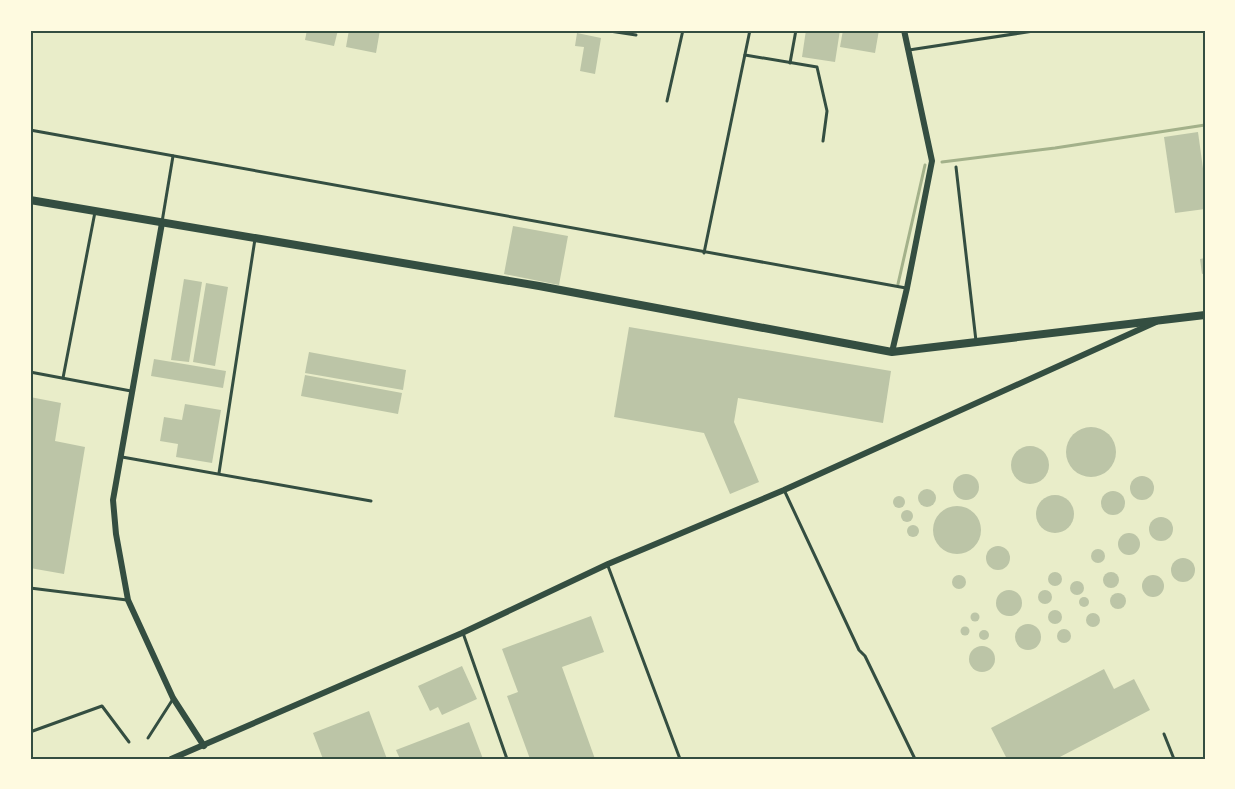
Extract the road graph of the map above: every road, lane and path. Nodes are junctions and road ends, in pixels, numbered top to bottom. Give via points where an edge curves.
1 (603, 30) edge
2 (683, 30) edge
3 (750, 30) edge
4 (796, 30) edge
5 (904, 30) edge
6 (1040, 30) edge
7 (636, 35) dead end
8 (909, 50) junction
9 (745, 55) junction
10 (790, 63) junction
11 (667, 101) dead end
12 (30, 130) edge
13 (823, 141) dead end
14 (173, 156) junction
15 (956, 167) dead end
16 (30, 200) edge
17 (95, 212) junction
18 (162, 224) junction
19 (255, 238) junction
20 (704, 253) junction
21 (908, 288) junction
22 (1205, 315) edge
23 (1164, 318) junction
24 (976, 342) junction
25 (892, 352) junction
26 (30, 372) edge
27 (63, 378) junction
28 (132, 392) junction
29 (122, 457) junction
30 (219, 473) junction
31 (784, 490) junction
32 (371, 501) dead end
33 (608, 564) junction
34 (30, 588) edge
35 (128, 600) junction
36 (462, 633) junction
37 (173, 698) junction
38 (30, 732) edge
39 (1164, 734) dead end
40 (148, 738) dead end
41 (129, 742) dead end
42 (204, 746) junction
43 (171, 759) edge
44 (507, 759) edge
45 (680, 759) edge
46 (915, 759) edge
47 (1174, 759) edge

1 - 7 lane
2 - 11 lane
3 - 9 lane
4 - 10 lane
5 - 8 street
6 - 8 lane
8 - 21 street via 932,161
9 - 10 lane
9 - 20 lane
10 - 13 lane via 817,68 827,111
12 - 14 lane
14 - 18 lane
14 - 20 lane
15 - 24 lane
16 - 17 street
17 - 18 street
17 - 27 lane
18 - 19 street
18 - 28 street
19 - 25 street
19 - 30 lane
20 - 21 lane
21 - 25 street
22 - 23 street
23 - 24 street
23 - 31 street
24 - 25 street
26 - 27 lane
27 - 28 lane
28 - 29 street
29 - 30 lane
29 - 35 street via 113,500
30 - 32 lane
31 - 33 street
31 - 46 lane
33 - 36 street
33 - 45 lane
34 - 35 lane
35 - 37 street
36 - 42 street
36 - 44 lane
37 - 40 lane
37 - 42 street
38 - 41 lane via 102,706
39 - 47 lane
42 - 43 street

